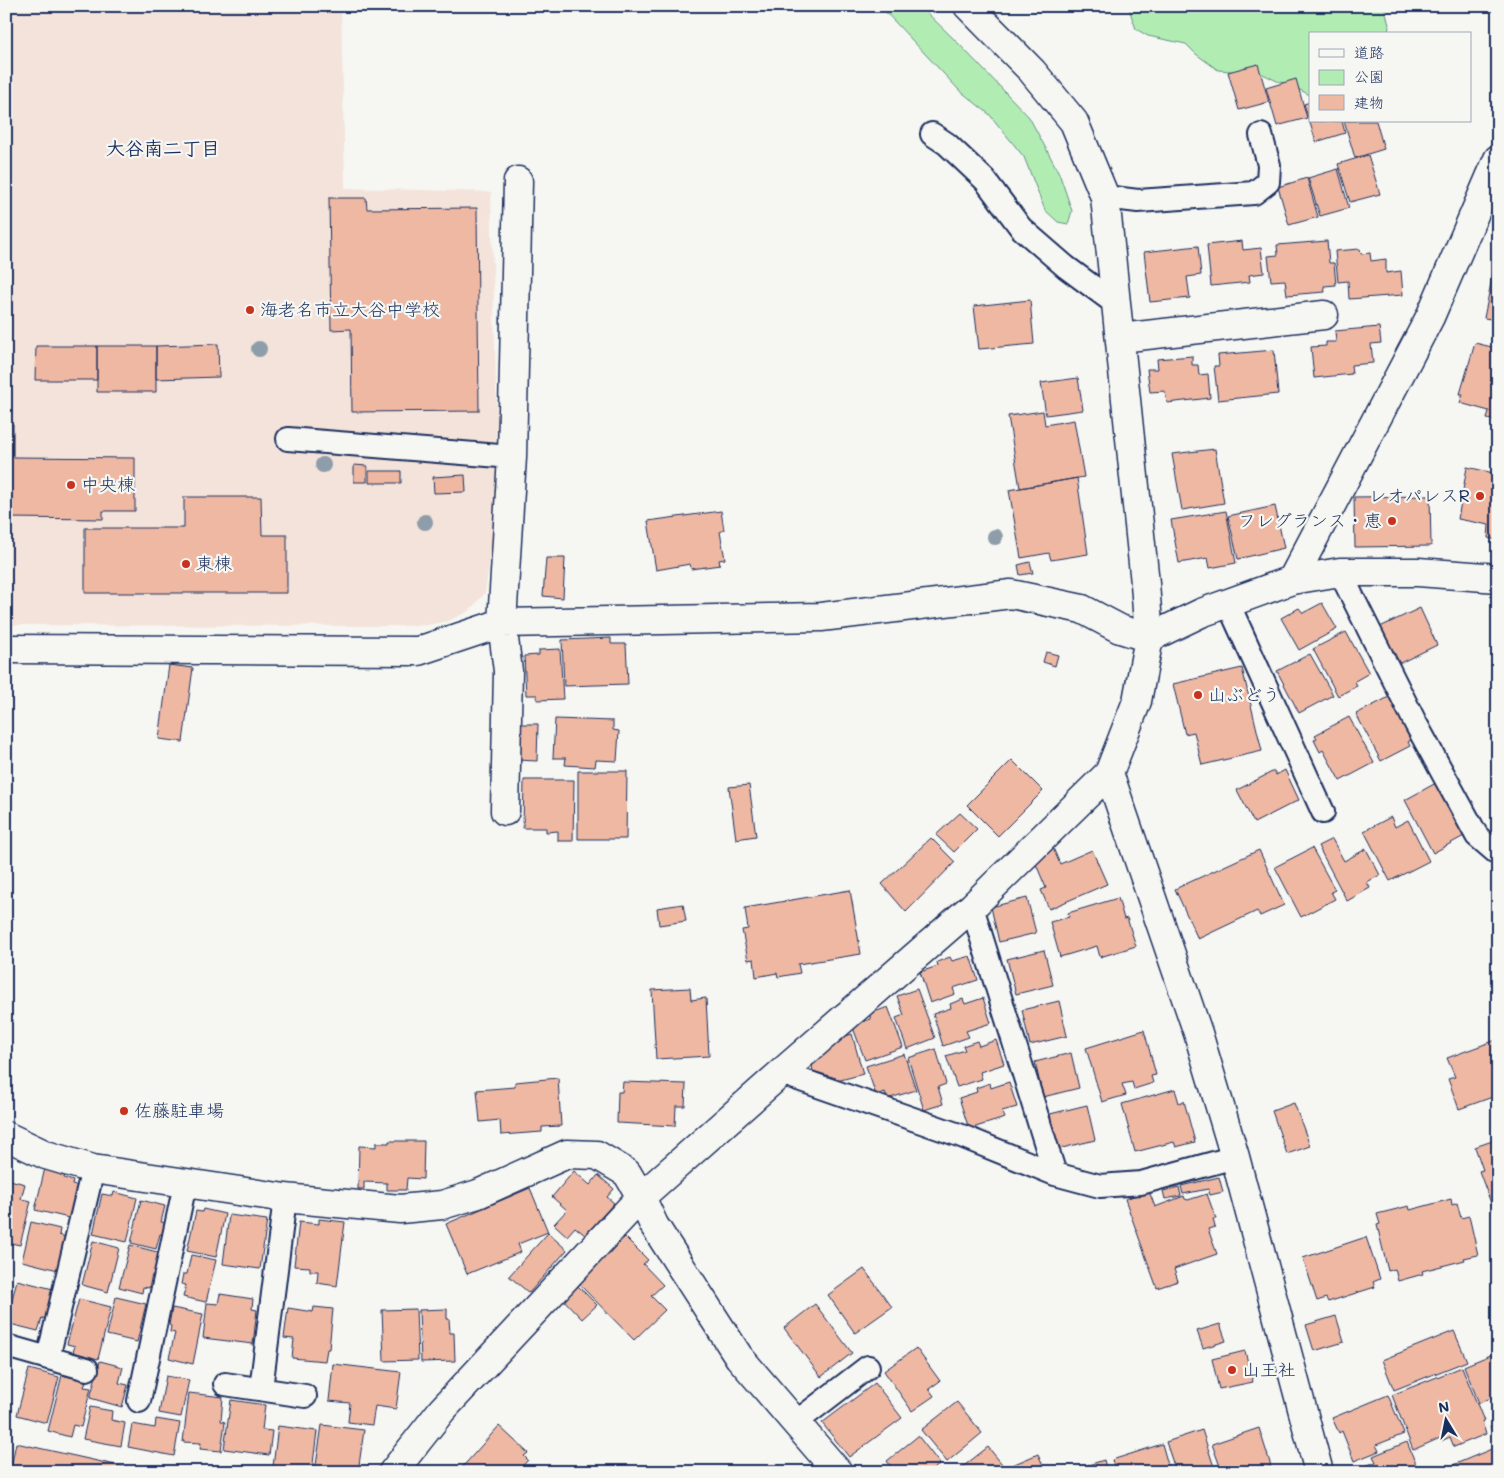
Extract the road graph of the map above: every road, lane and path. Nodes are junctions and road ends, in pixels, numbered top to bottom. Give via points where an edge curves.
1 (968, 6) edge
2 (932, 134) dead end
3 (1261, 135) dead end
4 (1498, 158) edge
5 (518, 181) dead end
6 (1105, 197) junction
7 (1116, 304) junction
8 (1324, 316) dead end
9 (1120, 338) junction
10 (288, 439) dead end
11 (512, 457) junction
12 (1340, 572) junction
13 (1498, 578) edge
14 (1292, 580) junction
15 (1228, 603) junction
16 (502, 623) junction
17 (1149, 638) junction
18 (6, 649) edge
19 (1109, 773) junction
20 (505, 811) dead end
21 (1323, 812) dead end
22 (1498, 854) edge
23 (972, 907) junction
24 (781, 1073) junction
25 (6, 1136) edge
26 (1235, 1158) junction
27 (93, 1169) junction
28 (1055, 1174) junction
29 (185, 1184) junction
30 (641, 1197) junction
31 (285, 1198) junction
32 (6, 1346) edge
33 (48, 1358) junction
34 (868, 1367) dead end
35 (87, 1369) dead end
36 (225, 1384) dead end
37 (261, 1389) junction
38 (305, 1396) dead end
39 (139, 1401) dead end
40 (795, 1423) junction
41 (393, 1472) edge
42 (838, 1472) edge
43 (1319, 1472) edge

1 - 6 street via 1032,71 1074,122
2 - 7 lane via 985,180 1021,228
3 - 6 lane via 1269,165 1268,182 1254,193 1138,201
4 - 14 street via 1430,317
5 - 11 street
6 - 7 street
7 - 9 street
8 - 9 street
9 - 17 street
10 - 11 lane
11 - 16 street
12 - 13 street via 1418,572
12 - 14 street
12 - 22 lane via 1476,836
14 - 15 street
15 - 17 street
15 - 21 lane
16 - 17 street via 821,617 1011,594 1082,609 1120,629
16 - 18 street via 418,650
16 - 20 street via 508,671
17 - 19 street via 1138,701
19 - 23 street
19 - 26 street via 1198,1033
23 - 24 street
23 - 28 lane
24 - 28 lane via 960,1135
24 - 30 street
25 - 27 street via 46,1155
26 - 28 lane via 1141,1183 1100,1186
26 - 43 street
27 - 29 street
27 - 33 lane
29 - 31 street
29 - 39 lane
30 - 31 street via 626,1173 597,1155 568,1154 478,1194 442,1205 400,1209
30 - 40 street via 654,1225 739,1357
30 - 41 street via 442,1410
31 - 37 lane
32 - 33 lane
33 - 35 lane
34 - 40 lane
36 - 37 lane
37 - 38 lane
40 - 42 street

